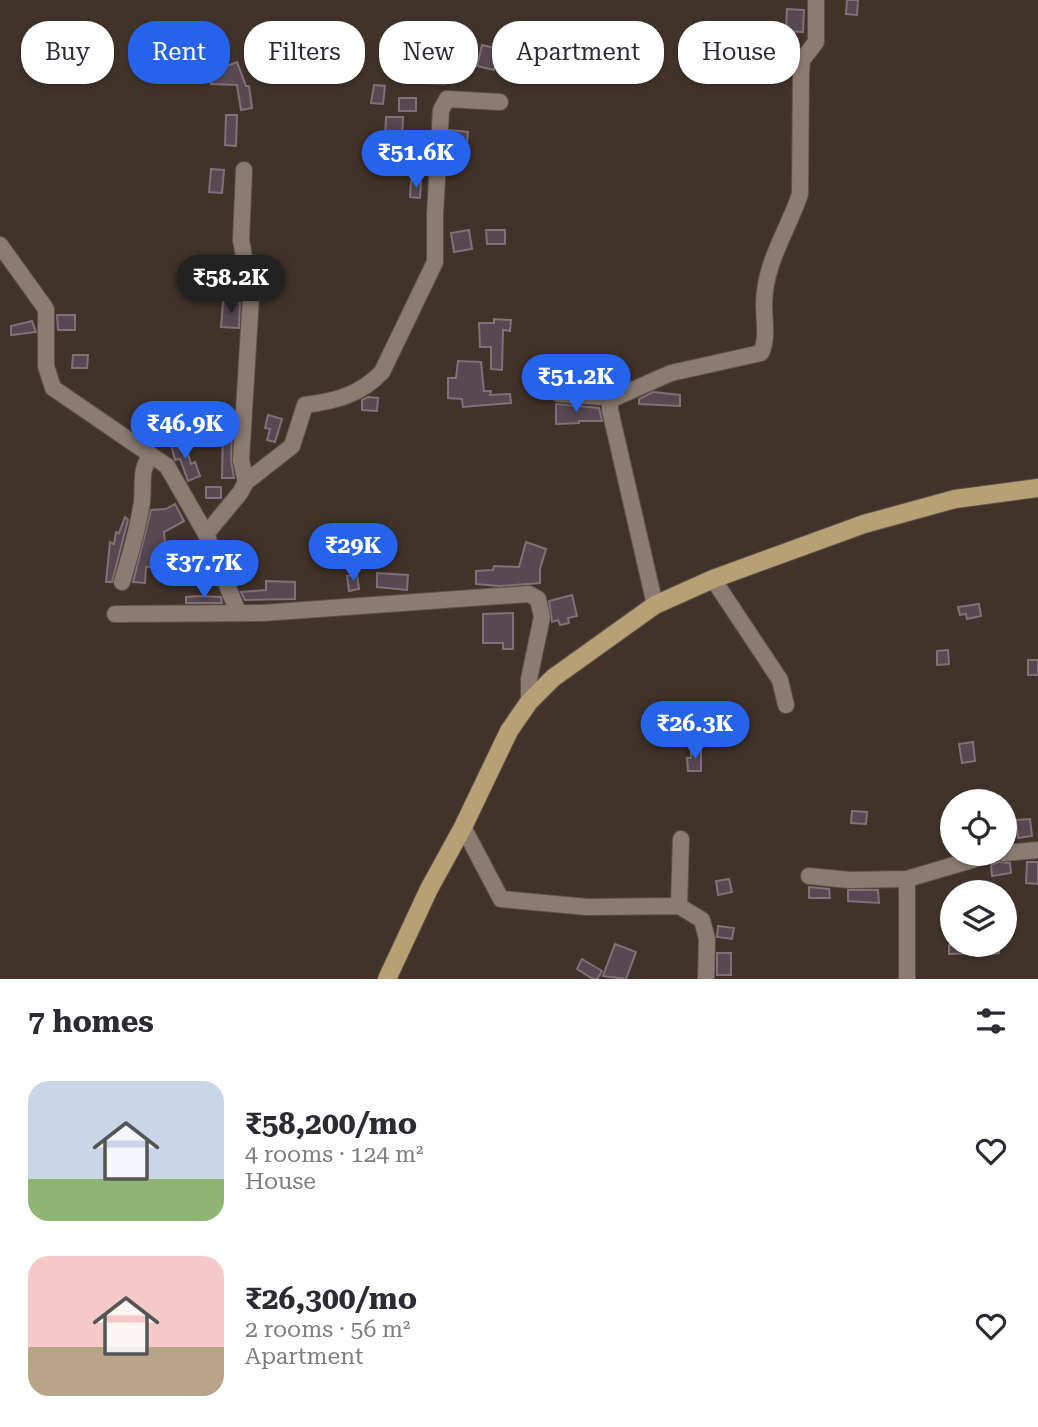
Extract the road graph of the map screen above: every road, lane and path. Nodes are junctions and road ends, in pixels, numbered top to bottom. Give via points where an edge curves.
1 (816, 0) edge
2 (500, 102) dead end
3 (244, 170) dead end
4 (0, 245) edge
5 (559, 394) dead end
6 (610, 400) junction
7 (151, 455) junction
8 (246, 482) junction
9 (1038, 488) edge
10 (206, 534) junction
11 (713, 579) junction
12 (122, 582) dead end
13 (655, 605) junction
14 (238, 612) junction
15 (115, 614) dead end
16 (529, 702) junction
17 (786, 705) dead end
18 (463, 827) junction
19 (681, 839) dead end
20 (1038, 850) edge
21 (1017, 852) edge
22 (951, 866) edge
23 (809, 876) dead end
24 (906, 879) junction
25 (679, 905) junction
26 (387, 979) edge
27 (706, 979) edge
28 (907, 979) edge

1 - 6 street via 816,42 802,60 800,194 772,258 764,301 765,346 761,353 671,373
2 - 8 street via 447,99 441,110 435,262 382,372 339,400 306,405 292,446
3 - 8 street via 241,240 251,296 241,460
4 - 7 street via 46,309 46,366 53,388
5 - 6 street
6 - 13 street
7 - 10 street via 167,466
7 - 12 street via 143,467 142,501
8 - 10 street
9 - 11 main road via 955,499 864,524
10 - 14 street
11 - 13 main road
11 - 17 street via 780,680
13 - 16 main road via 554,678
14 - 15 street
14 - 16 street via 529,594 538,599 542,617
16 - 18 main road via 509,731
18 - 25 street via 501,899 587,906
18 - 26 main road
19 - 25 street
20 - 21 street
22 - 24 street
23 - 24 street
24 - 28 street
25 - 27 street via 702,920 707,939

